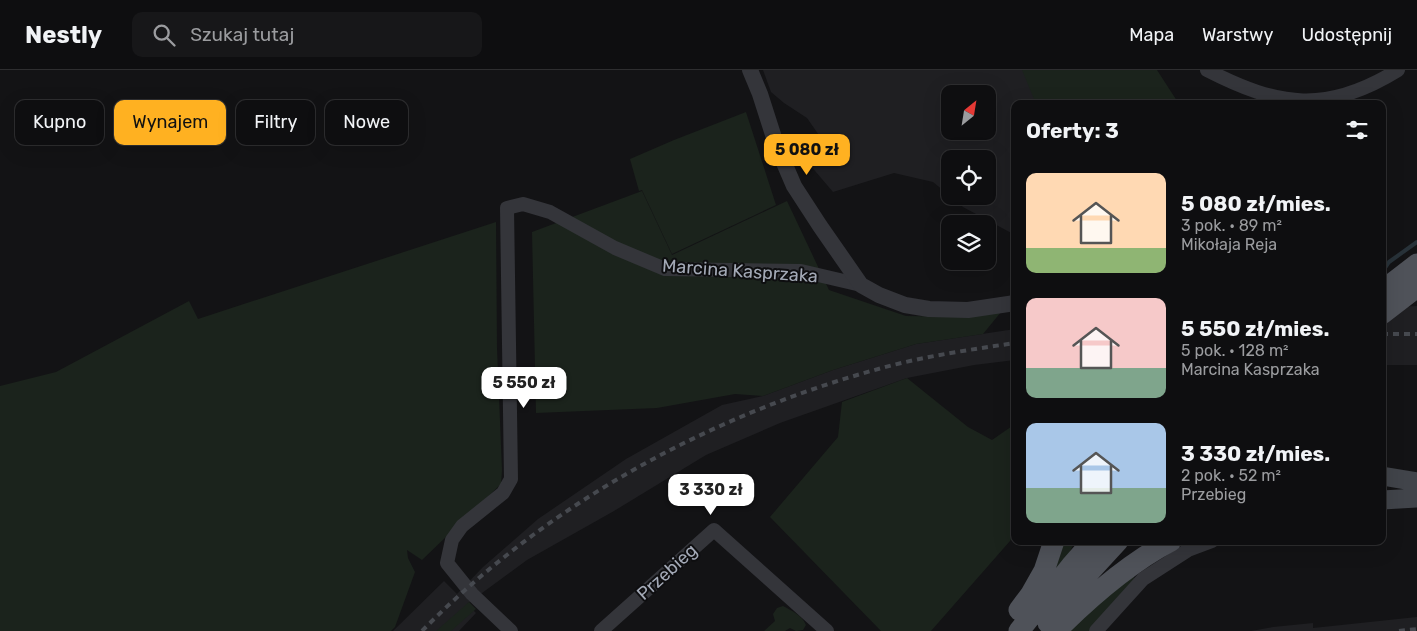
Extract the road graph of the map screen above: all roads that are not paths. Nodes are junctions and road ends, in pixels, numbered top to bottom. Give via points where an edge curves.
1 (750, 70) edge
2 (1208, 70) edge
3 (1398, 70) edge
4 (1300, 100) edge
5 (1318, 100) edge
6 (1417, 264) edge
7 (860, 285) junction
8 (1386, 288) edge
9 (1415, 288) edge
10 (1011, 304) edge
11 (1386, 311) edge
12 (1386, 477) edge
13 (1417, 482) edge
14 (1417, 499) edge
15 (1386, 500) edge
16 (1386, 505) edge
17 (1053, 545) edge
18 (1090, 545) edge
19 (1114, 545) edge
20 (1163, 545) edge
21 (1201, 545) edge
22 (823, 630) edge
23 (512, 631) edge
24 (601, 631) edge
25 (1006, 631) edge
26 (1019, 631) edge
27 (1042, 631) edge
28 (1056, 631) edge
29 (1096, 631) edge

1 - 7 street via 794,186
2 - 4 street via 1250,90
3 - 5 street via 1361,90
6 - 8 main road
7 - 10 street via 905,305 929,309 968,310
7 - 23 street, Marcina Kasprzaka via 802,271 665,269 614,248 550,212 523,204 507,208 511,479 504,493 462,526 452,540 446,563
9 - 11 main road
12 - 13 main road
14 - 15 main road
14 - 16 street
17 - 25 main road via 1044,571
18 - 26 main road
19 - 27 main road
20 - 28 main road via 1124,572
21 - 29 street via 1188,550 1143,580
22 - 24 street, Przebieg via 714,530

